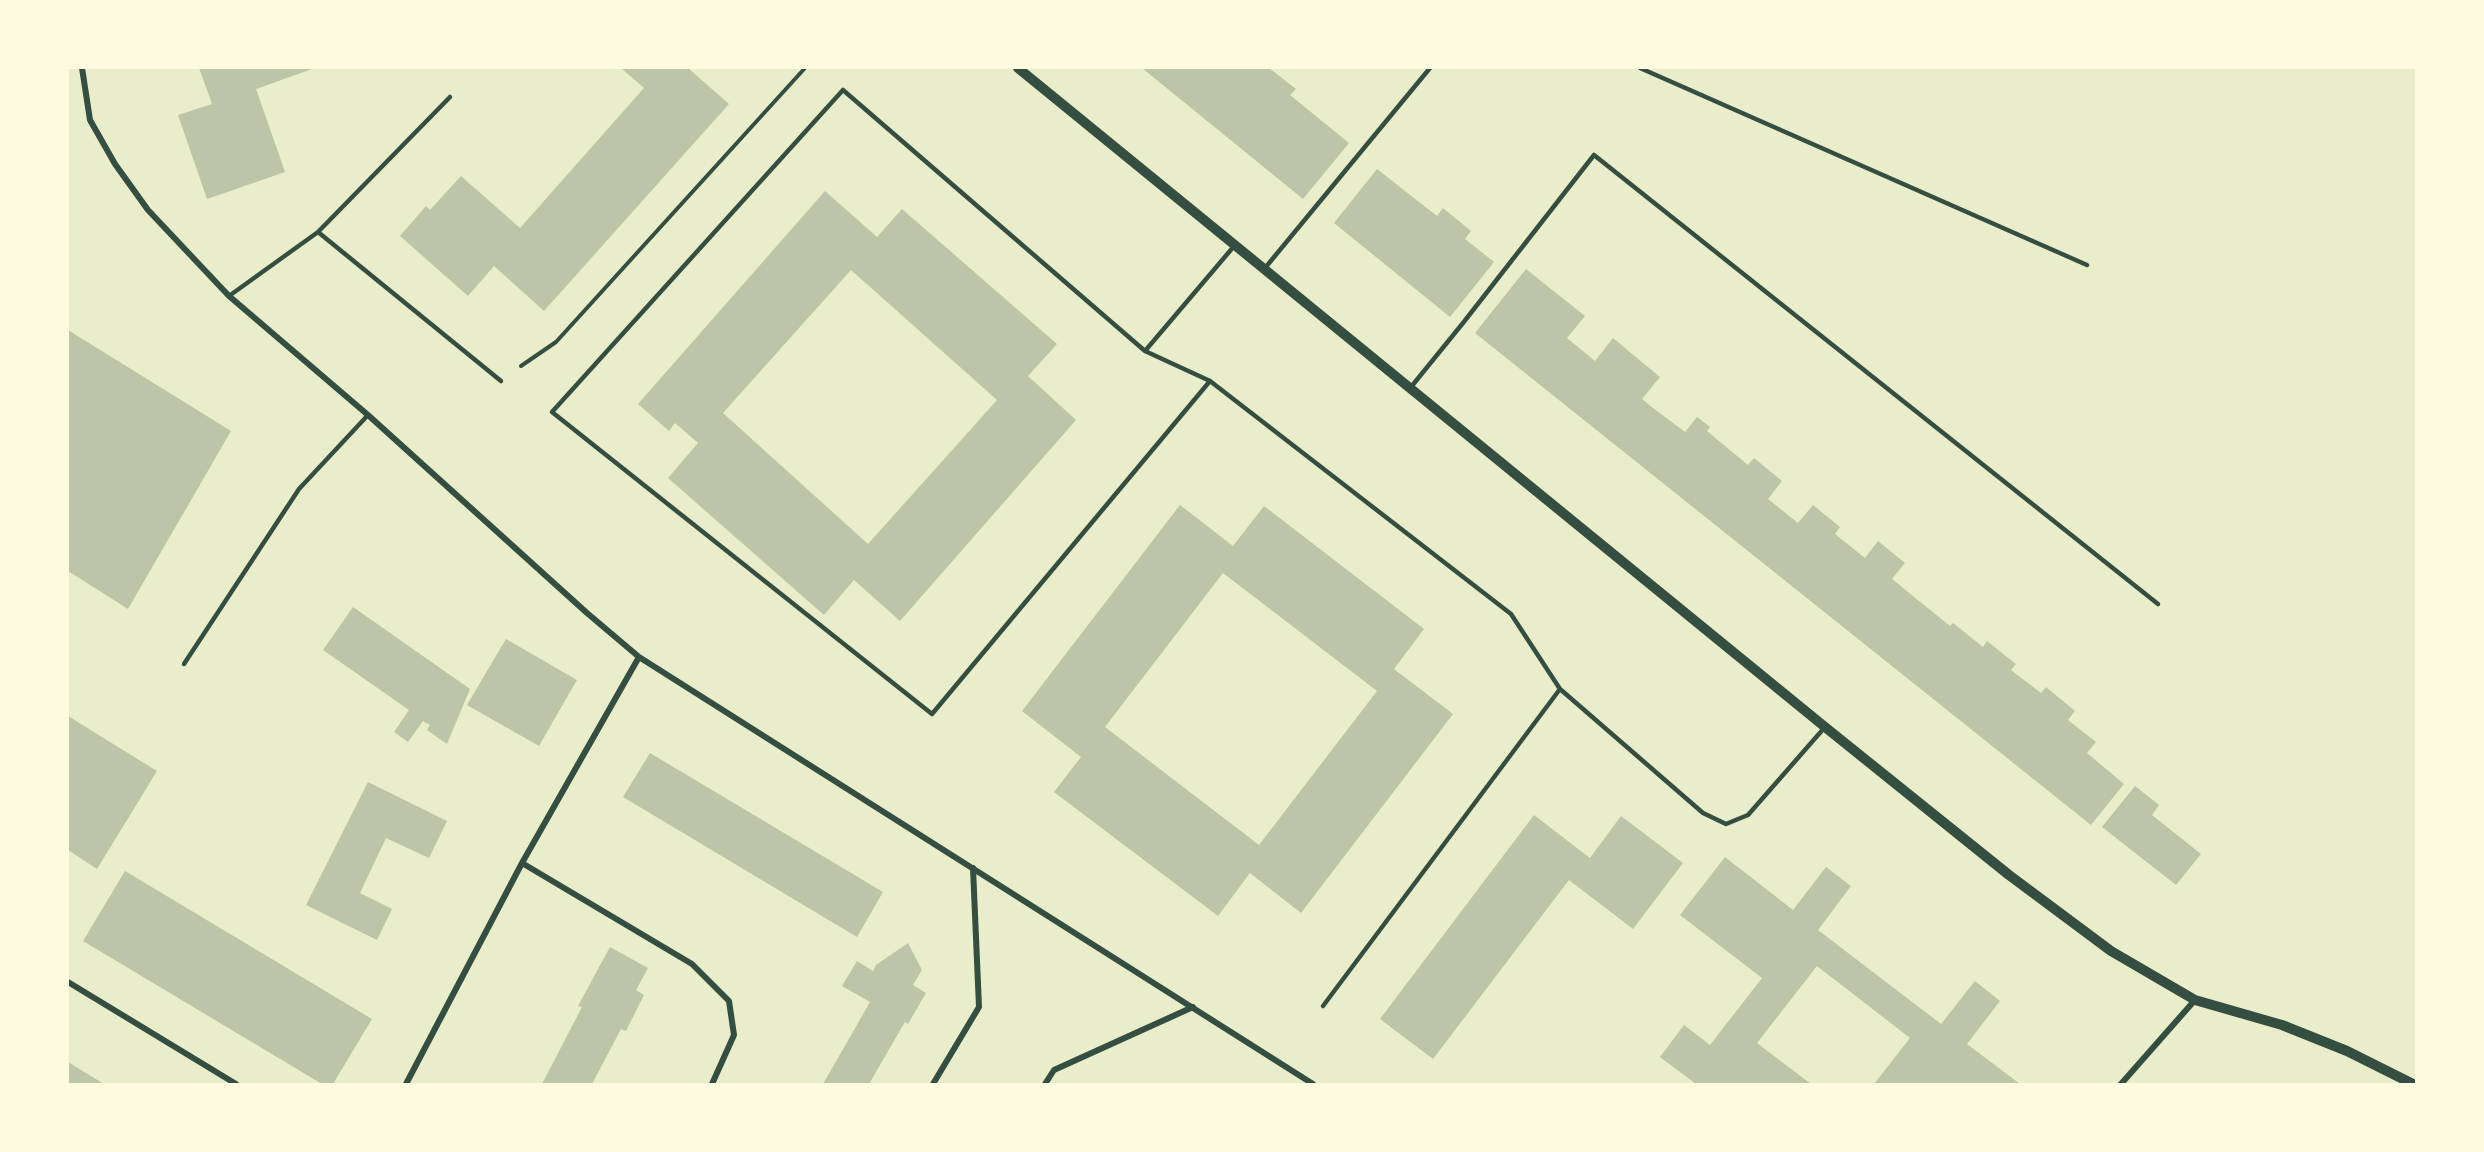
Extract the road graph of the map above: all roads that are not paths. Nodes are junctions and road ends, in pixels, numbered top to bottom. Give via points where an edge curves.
1 (82, 68) edge
2 (1018, 68) edge
3 (1430, 68) edge
4 (1640, 68) edge
5 (450, 97) dead end
6 (318, 232) junction
7 (1235, 244) junction
8 (2087, 265) dead end
9 (1265, 268) junction
10 (229, 296) junction
11 (1145, 351) junction
12 (501, 381) road end
13 (1210, 381) junction
14 (1411, 387) junction
15 (368, 415) junction
16 (2158, 604) dead end
17 (639, 657) junction
18 (184, 664) dead end
19 (1560, 689) junction
20 (1825, 727) junction
21 (522, 863) junction
22 (973, 868) junction
23 (68, 982) edge
24 (2195, 1000) junction
25 (1323, 1006) dead end
26 (1193, 1007) junction
27 (236, 1084) edge
28 (406, 1084) edge
29 (711, 1084) edge
30 (933, 1084) edge
31 (1045, 1084) edge
32 (1313, 1084) edge
33 (2121, 1084) edge
34 (2413, 1084) edge

1 - 10 street via 90,120 115,164 148,210
2 - 7 street
3 - 9 lane
4 - 8 lane
5 - 6 lane
6 - 10 lane
6 - 12 lane
7 - 9 street
7 - 11 lane
9 - 14 street
10 - 15 street
11 - 13 lane
11 - 13 lane via 843,90 552,412 932,714
13 - 19 lane via 1511,615
14 - 16 lane via 1594,155
14 - 20 street
15 - 17 street
15 - 18 lane via 298,489
17 - 21 street
17 - 22 street
19 - 20 lane via 1703,813 1726,824 1748,815
19 - 25 lane
20 - 24 street via 2110,951
21 - 28 street
21 - 29 street via 692,964 729,1001 734,1035
22 - 26 street
22 - 30 street via 979,1007
23 - 27 street
24 - 33 street
24 - 34 street via 2282,1025
26 - 31 street via 1054,1070
26 - 32 street

